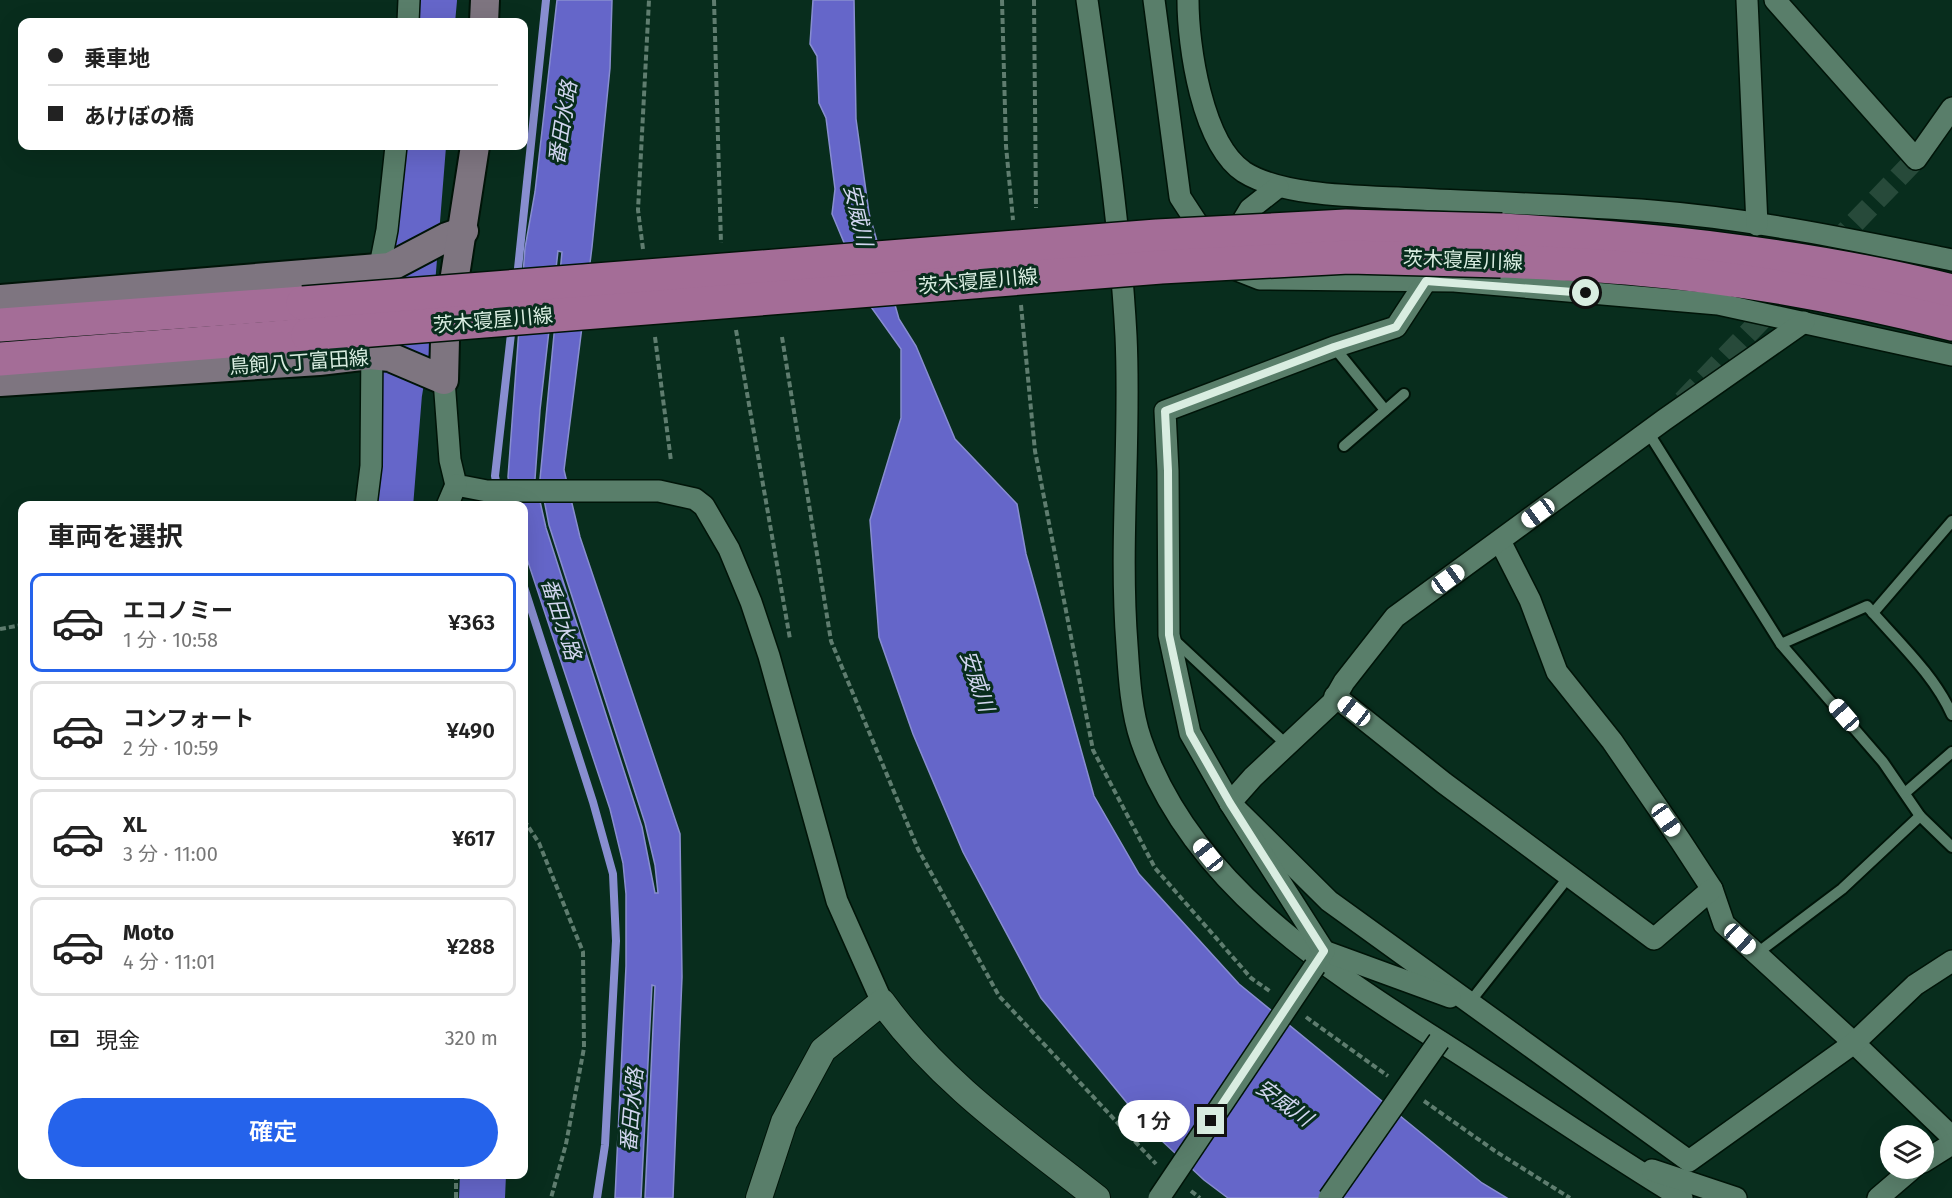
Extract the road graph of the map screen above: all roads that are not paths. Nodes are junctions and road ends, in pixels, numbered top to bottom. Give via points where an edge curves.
1 (409, 0) edge
2 (485, 0) edge
3 (1087, 0) edge
4 (1154, 0) edge
5 (1188, 0) edge
6 (1747, 0) edge
7 (1775, 0) edge
8 (408, 18) edge
9 (484, 18) edge
10 (1952, 108) edge
11 (396, 150) edge
12 (474, 150) edge
13 (1278, 187) junction
14 (1757, 225) junction
15 (456, 234) junction
16 (1501, 245) junction
17 (1952, 261) edge
18 (384, 268) junction
19 (1230, 268) junction
20 (322, 273) junction
21 (1426, 281) junction
22 (1952, 291) edge
23 (0, 299) edge
24 (1804, 322) junction
25 (1952, 324) edge
26 (0, 325) edge
27 (1334, 347) junction
28 (314, 348) junction
29 (1952, 355) edge
30 (380, 356) junction
31 (0, 358) edge
32 (439, 378) junction
33 (0, 382) edge
34 (1404, 394) dead end
35 (1385, 410) junction
36 (1648, 432) junction
37 (1344, 446) dead end
38 (456, 485) junction
39 (367, 501) edge
40 (449, 501) edge
41 (1952, 521) edge
42 (1500, 541) junction
43 (1873, 613) junction
44 (1169, 635) junction
45 (1781, 644) junction
46 (1335, 696) junction
47 (1952, 715) edge
48 (1288, 746) junction
49 (1952, 752) edge
50 (1905, 793) junction
51 (1230, 803) junction
52 (1920, 816) junction
53 (1952, 847) edge
54 (1570, 875) junction
55 (1712, 889) junction
56 (1756, 954) junction
57 (1319, 959) junction
58 (1952, 961) edge
59 (882, 1002) junction
60 (1473, 1005) junction
61 (1439, 1041) junction
62 (1854, 1043) junction
63 (1952, 1137) edge
64 (1952, 1144) edge
65 (1934, 1155) edge
66 (1615, 1157) junction
67 (1900, 1179) edge
68 (759, 1198) edge
69 (1097, 1198) edge
70 (1159, 1198) edge
71 (1329, 1198) edge
72 (1682, 1198) edge
73 (1736, 1198) edge
74 (1878, 1198) edge

1 - 8 street
2 - 9 main road
3 - 57 street via 1113,188 1126,339 1123,591 1129,678 1140,738 1165,792 1229,882
4 - 19 street via 1180,196 1200,232
5 - 13 street via 1197,84 1215,138 1243,171
6 - 14 street
7 - 10 street via 1916,159
11 - 18 street
12 - 15 main road
13 - 14 street via 1339,194 1654,211
13 - 19 street via 1250,209 1227,248
14 - 17 street via 1823,233
15 - 18 main road
15 - 32 main road
16 - 22 main road, 茨木寝屋川線 via 1640,238 1759,254
16 - 25 main road, 茨木寝屋川線 via 1755,284
16 - 26 main road, 茨木寝屋川線, bridge via 1346,226 1157,236
16 - 28 main road, 茨木寝屋川線, bridge via 1161,267
18 - 20 main road
18 - 30 street
19 - 21 street via 1260,279
20 - 23 main road
20 - 28 street
21 - 24 street via 1718,304
21 - 27 street via 1396,327
24 - 29 street
24 - 36 street
27 - 35 lane
27 - 44 street via 1165,411
28 - 30 main road, 鳥飼八丁富田線
28 - 31 main road, 茨木寝屋川線
28 - 33 main road, 鳥飼八丁富田線
30 - 32 main road, 鳥飼八丁富田線
30 - 39 street
32 - 38 street
34 - 35 lane
35 - 37 lane
36 - 42 street
36 - 45 lane
38 - 40 street
38 - 59 street via 487,491 573,489 679,494 705,506 729,549 769,656 837,901
41 - 43 lane
42 - 46 street via 1395,617
42 - 55 street via 1530,600 1557,672 1612,741
43 - 45 lane via 1867,606
43 - 47 lane via 1920,667
44 - 48 lane
44 - 51 street via 1190,733
45 - 50 lane
46 - 48 street
46 - 54 street via 1444,783
48 - 51 street via 1252,777
49 - 50 lane
50 - 52 lane
51 - 57 street
51 - 60 street via 1329,901
52 - 53 lane
52 - 56 lane via 1842,889
54 - 55 street via 1654,939
54 - 60 lane
55 - 56 street via 1724,924
56 - 62 street
57 - 60 street
57 - 61 street
57 - 70 street, bridge
58 - 62 street via 1915,985
59 - 68 street via 823,1050 784,1122
59 - 69 street via 904,1032 964,1094
60 - 62 street via 1689,1161
61 - 66 street
61 - 71 street, bridge
62 - 63 street
64 - 65 street
66 - 72 street
66 - 73 street
67 - 74 street

